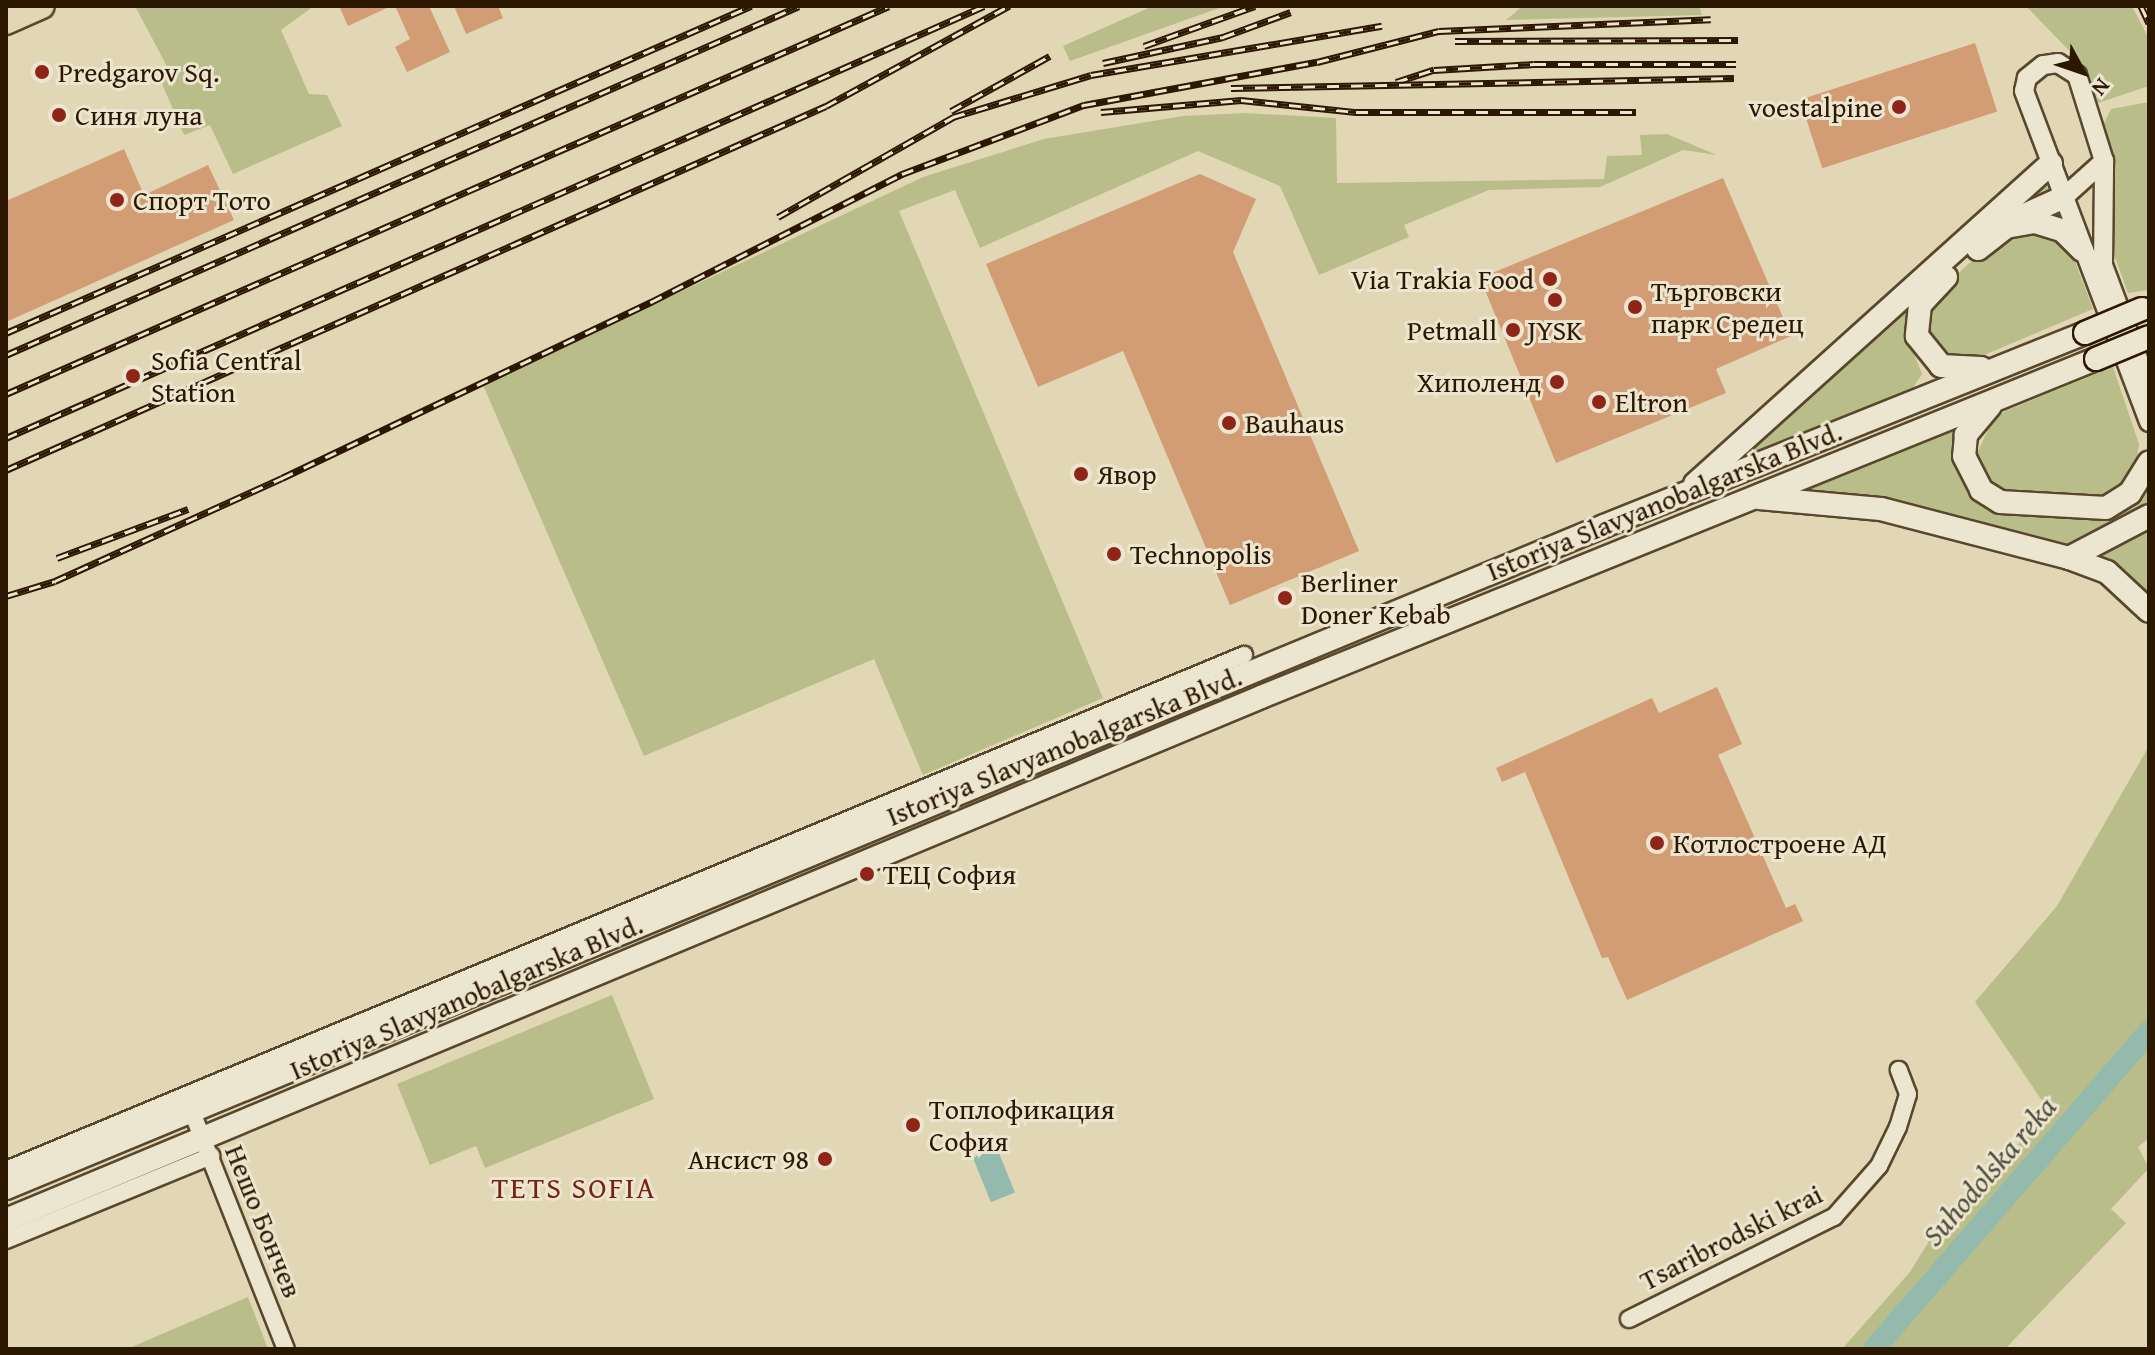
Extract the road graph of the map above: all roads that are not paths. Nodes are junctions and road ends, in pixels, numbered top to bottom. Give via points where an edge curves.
1 (42, 6) edge
2 (6, 22) edge
3 (2104, 161) junction
4 (2051, 163) junction
5 (2064, 197) junction
6 (1989, 238) junction
7 (2082, 250) junction
8 (2146, 308) edge
9 (2149, 337) edge
10 (2002, 366) junction
11 (2149, 388) edge
12 (2003, 397) junction
13 (2149, 422) edge
14 (2149, 463) edge
15 (1684, 494) junction
16 (1750, 497) junction
17 (2149, 516) edge
18 (2069, 558) junction
19 (2149, 611) edge
20 (1244, 655) dead end
21 (1899, 1070) dead end
22 (192, 1112) junction
23 (207, 1148) junction
24 (6, 1170) edge
25 (6, 1188) edge
26 (6, 1220) edge
27 (6, 1240) edge
28 (1629, 1319) dead end
29 (286, 1349) edge

1 - 2 main road
3 - 4 street via 2077,75 2050,63 2031,72 2024,91
3 - 5 street
3 - 11 street via 2103,265
4 - 5 street
4 - 15 main road
5 - 6 main road via 2023,212
5 - 7 street
6 - 7 main road via 2035,222 2062,230
6 - 10 main road via 1930,292 1916,328 1923,350 1941,366
7 - 13 street
8 - 10 main road, Istoriya Slavyanobalgarska Blvd., bridge
9 - 12 main road, Istoriya Slavyanobalgarska Blvd., bridge
10 - 15 main road, Istoriya Slavyanobalgarska Blvd.
12 - 14 main road via 1972,424 1964,446 1969,472 2000,502 2106,508 2130,493
12 - 16 main road, Istoriya Slavyanobalgarska Blvd.
15 - 22 main road, Istoriya Slavyanobalgarska Blvd.
16 - 18 main road via 1881,509
16 - 23 main road, Istoriya Slavyanobalgarska Blvd.
17 - 18 main road
18 - 19 main road via 2107,572
20 - 24 street, Istoriya Slavyanobalgarska Blvd.
21 - 28 street, Tsaribrodski krai via 1908,1094 1898,1127 1879,1166 1834,1217
22 - 23 street, Нешо Бончев
22 - 25 main road, Istoriya Slavyanobalgarska Blvd.
23 - 26 main road, Istoriya Slavyanobalgarska Blvd.
23 - 27 street, Istoriya Slavyanobalgarska Blvd.
23 - 29 street, Нешо Бончев

